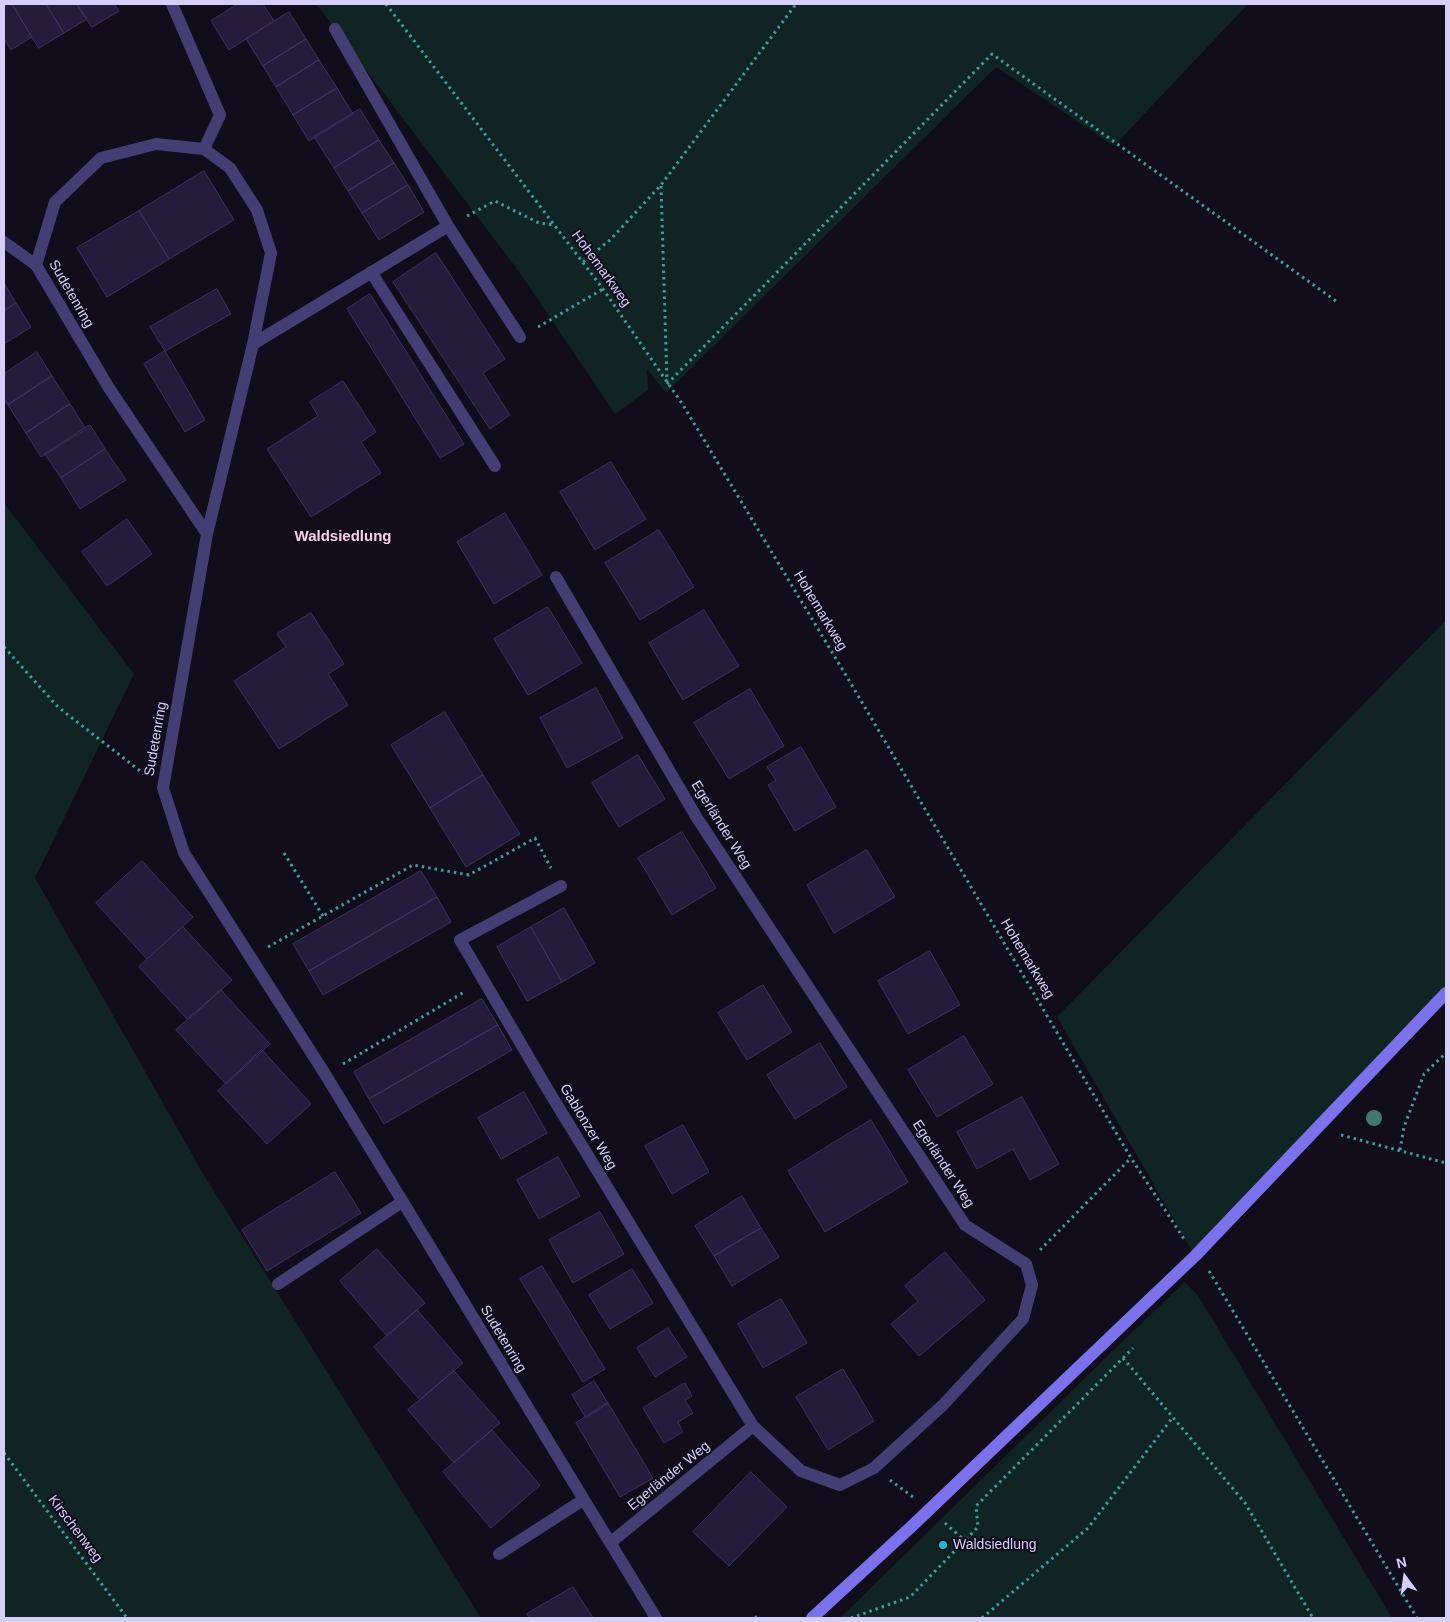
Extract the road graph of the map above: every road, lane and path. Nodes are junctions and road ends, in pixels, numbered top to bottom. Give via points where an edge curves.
1 (172, 4) edge
2 (386, 4) edge
3 (796, 4) edge
4 (336, 29) dead end
5 (204, 149) junction
6 (661, 185) junction
7 (554, 225) junction
8 (448, 226) junction
9 (4, 242) edge
10 (583, 262) junction
11 (36, 265) junction
12 (371, 272) junction
13 (603, 290) junction
14 (1336, 301) dead end
15 (520, 337) joint
16 (253, 344) junction
17 (667, 384) junction
18 (495, 466) dead end
19 (207, 534) junction
20 (556, 577) dead end
21 (4, 647) edge
22 (162, 788) junction
23 (284, 853) dead end
24 (561, 886) joint
25 (323, 916) junction
26 (250, 958) junction
27 (483, 981) junction
28 (1446, 993) edge
29 (1446, 1052) edge
30 (325, 1074) junction
31 (1340, 1134) dead end
32 (1400, 1150) junction
33 (1131, 1158) junction
34 (1446, 1162) edge
35 (402, 1202) junction
36 (1194, 1256) junction
37 (1026, 1264) junction
38 (1216, 1265) dead end
39 (1210, 1272) junction
40 (1203, 1279) dead end
41 (278, 1284) dead end
42 (1136, 1345) dead end
43 (1123, 1358) junction
44 (1173, 1417) junction
45 (753, 1426) junction
46 (4, 1453) edge
47 (583, 1500) junction
48 (610, 1544) junction
49 (499, 1554) dead end
50 (127, 1618) edge
51 (656, 1618) edge
52 (755, 1618) edge
53 (760, 1618) edge
54 (812, 1618) edge
55 (851, 1618) edge
56 (982, 1618) edge
57 (1313, 1618) edge
58 (1416, 1618) edge

1 - 5 street via 220,115
2 - 7 path, Hohemarkweg
3 - 6 path
4 - 8 street
5 - 11 street, Sudetenring via 156,144 101,158 55,202
5 - 16 street, Sudetenring via 230,168 257,210 271,253
6 - 10 path via 611,240
6 - 17 path
7 - 8 path via 539,223 495,201
7 - 10 path, Hohemarkweg
8 - 12 street
8 - 15 street
9 - 11 street
10 - 13 path, Hohemarkweg
11 - 19 street, Sudetenring via 109,388
12 - 16 street
12 - 18 street
13 - 15 path
13 - 17 path, Hohemarkweg
14 - 17 path via 992,54
16 - 19 street, Sudetenring
17 - 33 path, Hohemarkweg via 683,405 836,660
19 - 22 street, Sudetenring
20 - 37 street, Egerländer Weg via 697,818 965,1225
21 - 22 path via 58,707
22 - 26 street, Sudetenring via 184,852
23 - 25 path
24 - 25 path via 535,838 469,875 413,865
24 - 27 street, Gablonzer Weg via 460,940
25 - 26 path
26 - 30 street, Sudetenring
27 - 30 path
27 - 45 street, Gablonzer Weg
28 - 36 main road
29 - 32 path via 1424,1074 1404,1127
30 - 35 street, Sudetenring
31 - 32 path
32 - 34 path
33 - 36 path, Hohemarkweg
33 - 37 path
35 - 41 street
35 - 47 street, Sudetenring
36 - 39 path, Hohemarkweg
36 - 54 main road
37 - 45 street via 1032,1285 1023,1319 943,1405 874,1468 840,1485 801,1471
38 - 39 path
39 - 40 path
39 - 58 path, Hohemarkweg
42 - 43 path
43 - 44 path
43 - 55 path via 976,1506 978,1528 910,1597
44 - 56 path via 1088,1528
44 - 57 path via 1245,1503
45 - 48 street, Egerländer Weg
46 - 50 path, Kirschenweg
47 - 48 street, Sudetenring
47 - 49 street
48 - 51 street, Sudetenring
52 - 53 path

